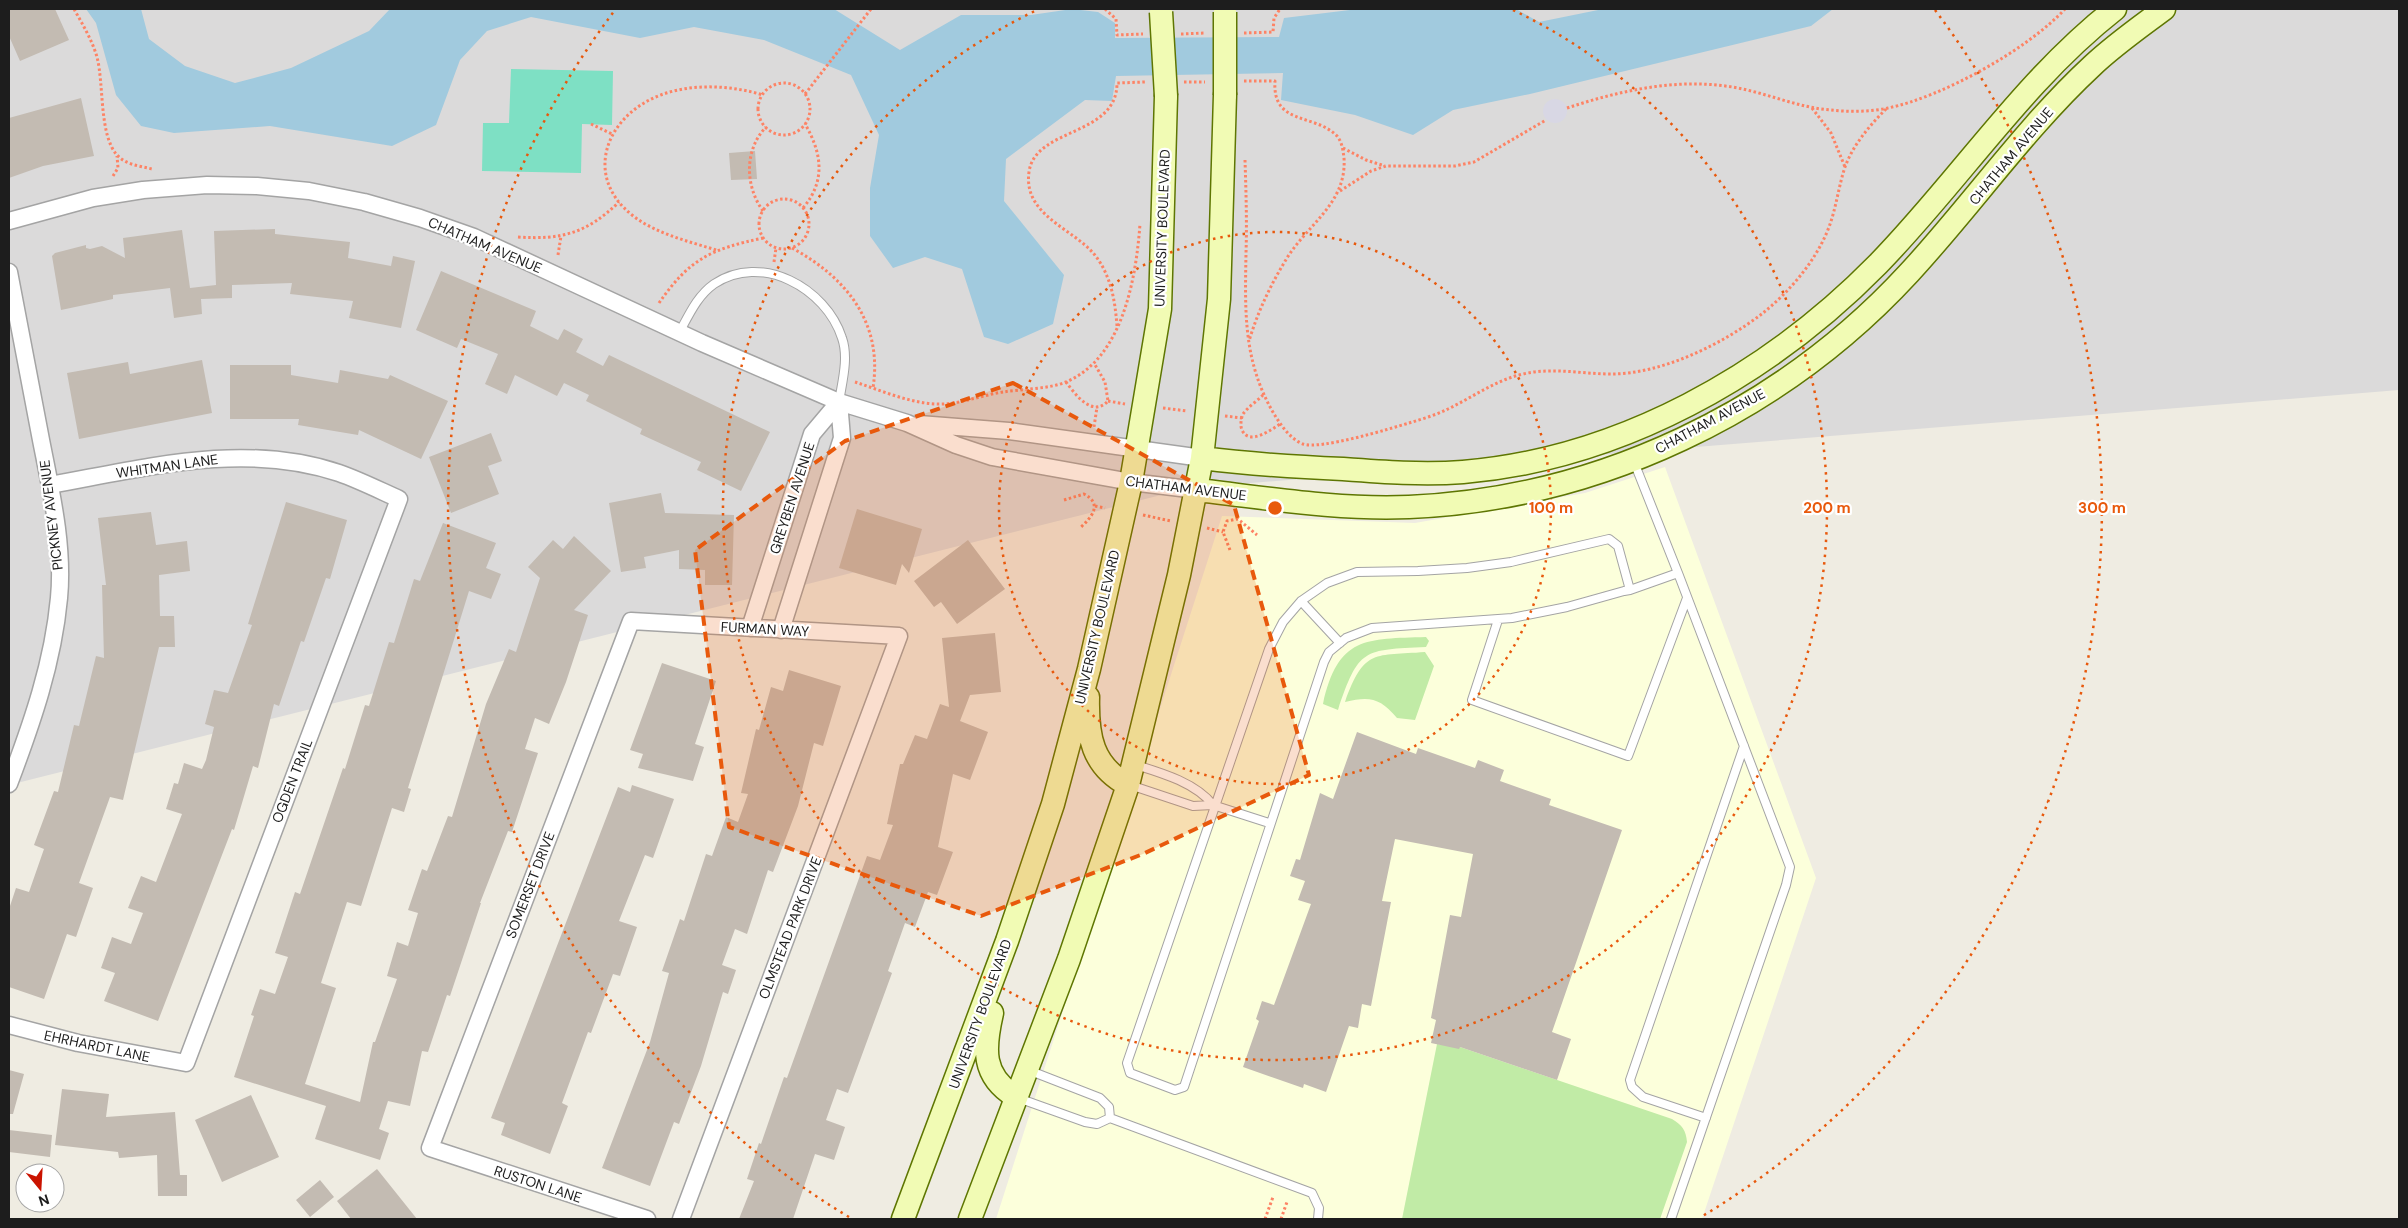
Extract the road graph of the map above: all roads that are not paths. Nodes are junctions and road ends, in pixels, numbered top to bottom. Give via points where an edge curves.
1 (2115, 9) edge
2 (2164, 9) edge
3 (1161, 10) edge
4 (1225, 10) edge
5 (9, 221) edge
6 (9, 272) edge
7 (679, 333) junction
8 (839, 402) junction
9 (907, 423) junction
10 (1622, 434) junction
11 (1137, 448) junction
12 (1202, 458) junction
13 (1634, 460) junction
14 (1131, 482) junction
15 (50, 485) junction
16 (1197, 490) junction
17 (399, 499) joint
18 (1678, 573) junction
19 (1630, 590) junction
20 (1687, 598) junction
21 (1301, 601) junction
22 (1498, 620) junction
23 (631, 621) joint
24 (750, 628) junction
25 (782, 630) junction
26 (899, 636) joint
27 (1340, 643) junction
28 (1089, 669) junction
29 (1744, 746) junction
30 (1131, 774) junction
31 (9, 784) edge
32 (1215, 805) junction
33 (1269, 823) junction
34 (1007, 941) junction
35 (9, 1025) edge
36 (186, 1064) joint
37 (1027, 1070) junction
38 (1016, 1097) junction
39 (1110, 1118) junction
40 (1706, 1118) junction
41 (430, 1148) joint
42 (647, 1219) edge
43 (681, 1219) edge
44 (903, 1219) edge
45 (970, 1219) edge
46 (1318, 1219) edge
47 (1671, 1219) edge

1 - 10 main road, CHATHAM AVENUE via 2078,41 2016,104 1878,264 1818,318 1783,346 1718,388
2 - 13 main road, CHATHAM AVENUE via 2092,66 2058,100 1908,274 1843,336 1762,395 1678,442
3 - 11 main road, UNIVERSITY BOULEVARD, bridge via 1166,96 1160,309
4 - 12 main road, bridge via 1219,299
5 - 7 street, CHATHAM AVENUE via 93,198 143,190 208,185 310,191 364,202 474,237
6 - 15 street, PICKNEY AVENUE
7 - 8 street, CHATHAM AVENUE
7 - 8 lane via 702,294 716,283 734,275 758,271 786,277 818,301 835,322 843,339 845,358
8 - 9 street, CHATHAM AVENUE
8 - 24 street, GREYBEN AVENUE via 812,434
8 - 25 street, GREYBEN AVENUE via 842,438
9 - 11 street, CHATHAM AVENUE via 1009,431
9 - 14 street, CHATHAM AVENUE via 992,457
10 - 12 main road, CHATHAM AVENUE via 1538,459 1464,472 1246,464
10 - 13 main road
11 - 12 street, CHATHAM AVENUE
11 - 14 main road, UNIVERSITY BOULEVARD
12 - 16 main road
13 - 16 main road, CHATHAM AVENUE via 1516,494 1410,507 1312,504
13 - 18 lane
14 - 16 street, CHATHAM AVENUE
14 - 28 main road, UNIVERSITY BOULEVARD
15 - 17 street, WHITMAN LANE via 196,459 246,457 298,463 339,473
15 - 31 street, PICKNEY AVENUE via 58,551 59,596 54,637 46,680
16 - 30 main road
17 - 36 street, OGDEN TRAIL
18 - 19 lane
18 - 20 lane
19 - 21 lane via 1618,546 1608,539 1511,562 1467,568 1357,572 1327,583
19 - 22 lane via 1558,609
20 - 22 lane via 1628,756 1472,700
20 - 29 lane
21 - 27 lane
21 - 32 lane via 1283,622 1269,649
22 - 27 lane via 1372,628
23 - 24 street, FURMAN WAY
23 - 41 street, SOMERSET DRIVE
24 - 25 street, FURMAN WAY
25 - 26 street, FURMAN WAY
26 - 43 street, OLMSTEAD PARK DRIVE
27 - 33 lane via 1329,652 1324,662
28 - 30 main road via 1089,723 1094,748 1105,769 1114,777
28 - 34 main road, UNIVERSITY BOULEVARD via 1053,804
29 - 40 lane via 1787,858 1789,876
29 - 40 lane via 1630,1080 1632,1087 1643,1097
30 - 32 lane via 1193,806
30 - 32 lane via 1159,772 1205,795
30 - 37 main road via 1069,959
32 - 33 lane
32 - 33 lane via 1127,1063 1135,1077 1167,1088 1184,1087
34 - 38 main road via 986,1044 990,1068 996,1079 1003,1089
34 - 44 main road, UNIVERSITY BOULEVARD
35 - 36 street, EHRHARDT LANE via 78,1043
37 - 38 main road
37 - 39 lane via 1100,1098 1109,1107
38 - 39 lane via 1085,1122 1097,1124
38 - 45 main road
39 - 46 lane via 1312,1193 1319,1208
40 - 47 lane
41 - 42 street, RUSTON LANE

